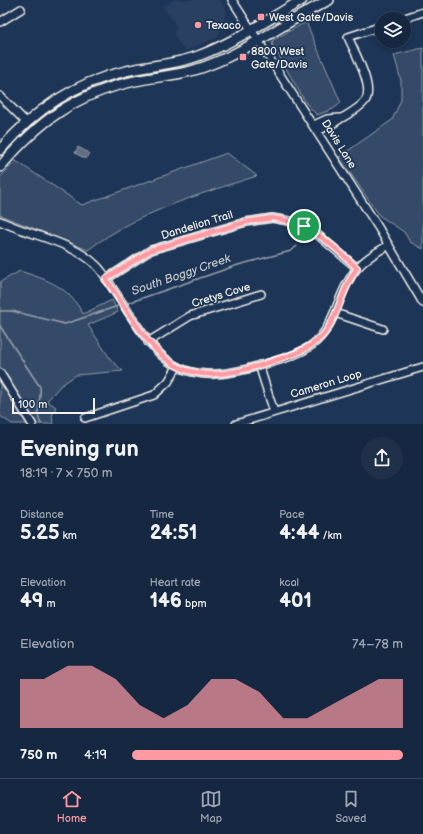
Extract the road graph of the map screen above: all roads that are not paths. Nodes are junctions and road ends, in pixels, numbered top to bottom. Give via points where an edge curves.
1 (232, 0) edge
2 (302, 0) edge
3 (328, 0) edge
4 (21, 9) dead end
5 (423, 12) edge
6 (411, 16) edge
7 (0, 22) edge
8 (375, 28) edge
9 (251, 30) junction
10 (258, 41) junction
11 (0, 96) edge
12 (61, 97) junction
13 (26, 122) junction
14 (316, 128) junction
15 (34, 130) junction
16 (0, 150) edge
17 (1, 165) edge
18 (0, 221) edge
19 (389, 245) junction
20 (357, 268) junction
21 (106, 279) junction
22 (261, 294) dead end
23 (423, 303) edge
24 (335, 314) junction
25 (383, 329) dead end
26 (148, 342) junction
27 (259, 366) junction
28 (177, 367) junction
29 (423, 367) edge
30 (0, 373) edge
31 (274, 412) junction
32 (85, 418) dead end
33 (32, 424) edge
34 (236, 424) edge

1 - 9 street, Davis Lane
2 - 9 main road
3 - 10 main road
4 - 7 street
5 - 6 street
8 - 14 street via 348,37 368,92 363,103 340,118 327,119
9 - 10 street, Davis Lane
9 - 12 main road via 224,45 180,62 127,70
10 - 14 street, Davis Lane
10 - 15 main road via 208,66 181,74 115,86 91,95 73,103
11 - 13 street
12 - 13 main road
12 - 15 main road via 36,122
13 - 16 main road
13 - 17 main road via 26,129 6,153
14 - 19 street, Davis Lane
15 - 17 main road
18 - 21 street via 74,250 96,265
19 - 20 street
19 - 23 street, Davis Lane
20 - 21 street, Dandelion Trail via 312,230 295,222 272,218 246,222 151,250
20 - 24 street via 344,289
21 - 26 street
22 - 26 street, Cretys Cove via 190,316
24 - 25 street
24 - 27 street via 312,345 301,352
26 - 28 street via 163,358
27 - 28 street via 220,374 200,374
27 - 31 street
28 - 32 street via 168,382 154,395
29 - 31 street, Cameron Loop
30 - 33 street
31 - 34 street, Cameron Loop

